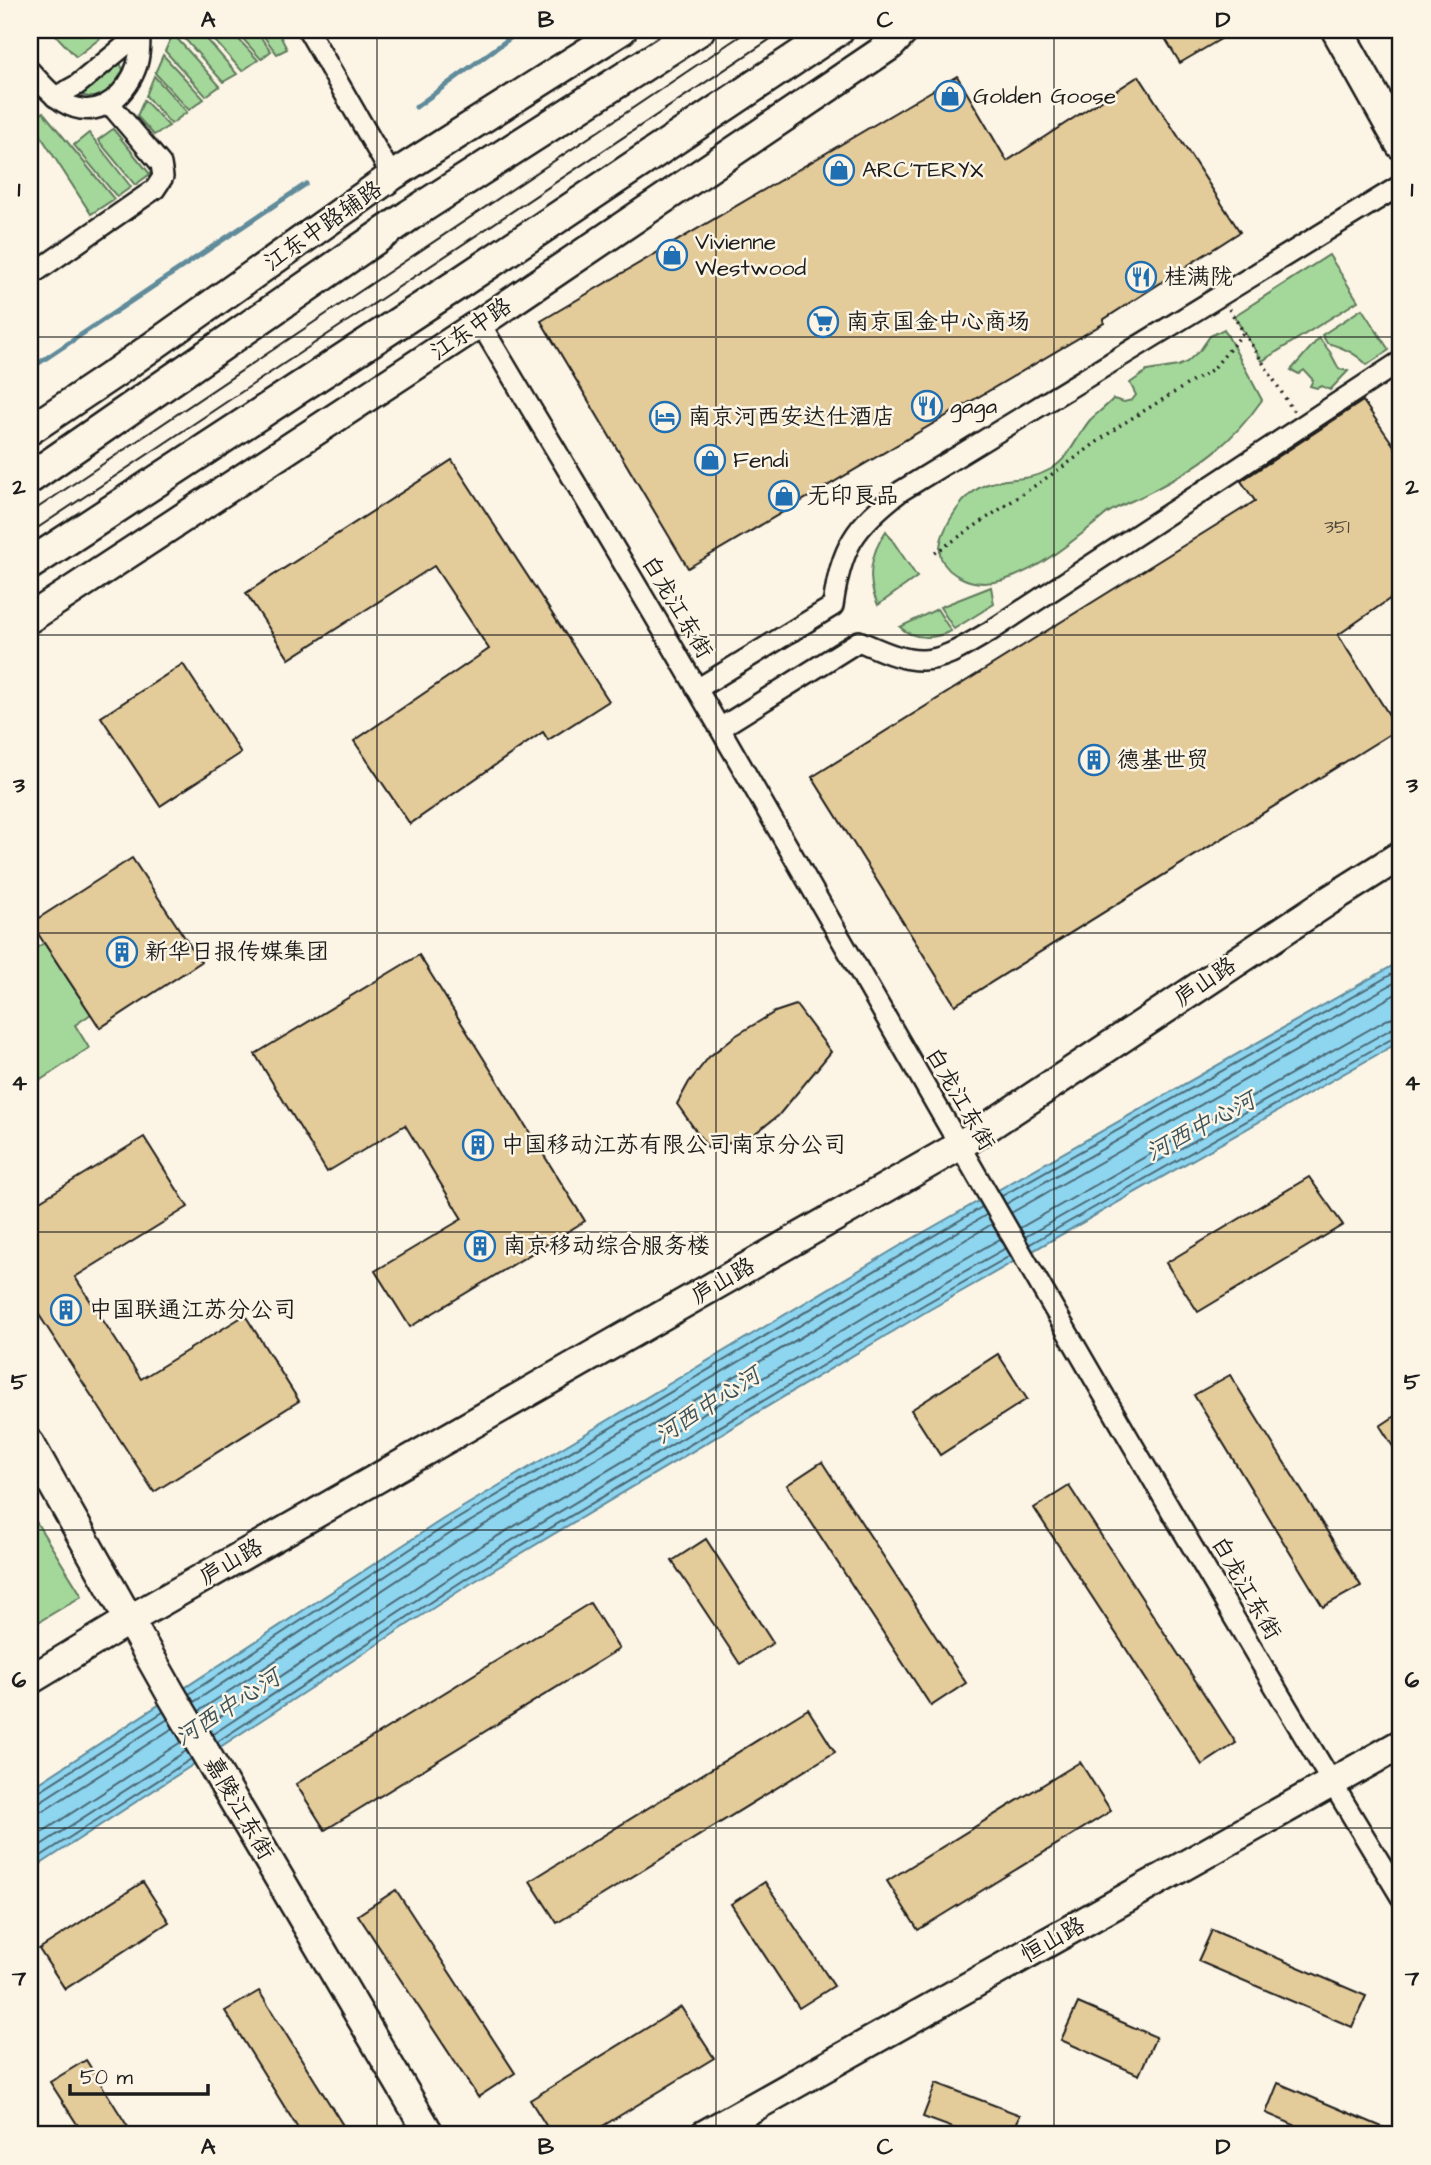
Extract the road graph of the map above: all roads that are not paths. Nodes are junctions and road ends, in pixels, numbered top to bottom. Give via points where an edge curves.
1 (307, 30) edge
2 (622, 30) edge
3 (699, 30) edge
4 (838, 30) edge
5 (905, 30) edge
6 (1336, 30) edge
7 (142, 32) edge
8 (30, 71) edge
9 (55, 97) junction
10 (109, 103) junction
11 (1401, 144) edge
12 (393, 177) junction
13 (1401, 185) edge
14 (30, 276) edge
15 (480, 323) junction
16 (1401, 361) edge
17 (30, 430) edge
18 (30, 478) edge
19 (30, 564) edge
20 (30, 618) edge
21 (697, 689) junction
22 (720, 728) junction
23 (1401, 855) edge
24 (959, 1146) junction
25 (30, 1444) edge
26 (130, 1620) junction
27 (30, 1680) edge
28 (1401, 1744) edge
29 (1332, 1784) junction
30 (1401, 1897) edge
31 (430, 2135) edge
32 (704, 2135) edge

1 - 12 street
2 - 12 street, 江东中路辅路
3 - 18 main road via 410,215
4 - 19 main road, 江东中路
5 - 15 street, 江东中路 via 891,45
6 - 11 main road
7 - 9 street via 77,85
7 - 10 street via 134,73 123,92
8 - 9 street
9 - 10 street via 82,110
10 - 14 street via 160,164 163,177 155,189
12 - 17 street, 江东中路辅路
13 - 21 street via 901,491 872,514 845,550 833,606
15 - 20 street, 江东中路
15 - 21 street, 白龙江东街
16 - 22 street via 956,651 923,660 859,641
21 - 22 street, 白龙江东街
22 - 24 street, 白龙江东街
23 - 24 street, 庐山路
24 - 26 street, 庐山路
24 - 29 street, 白龙江东街
25 - 26 street, 嘉陵江东街
26 - 27 street, 庐山路
26 - 31 street, 嘉陵江东街
28 - 29 street, 恒山路
29 - 30 street, 白龙江东街
29 - 32 street, 恒山路

